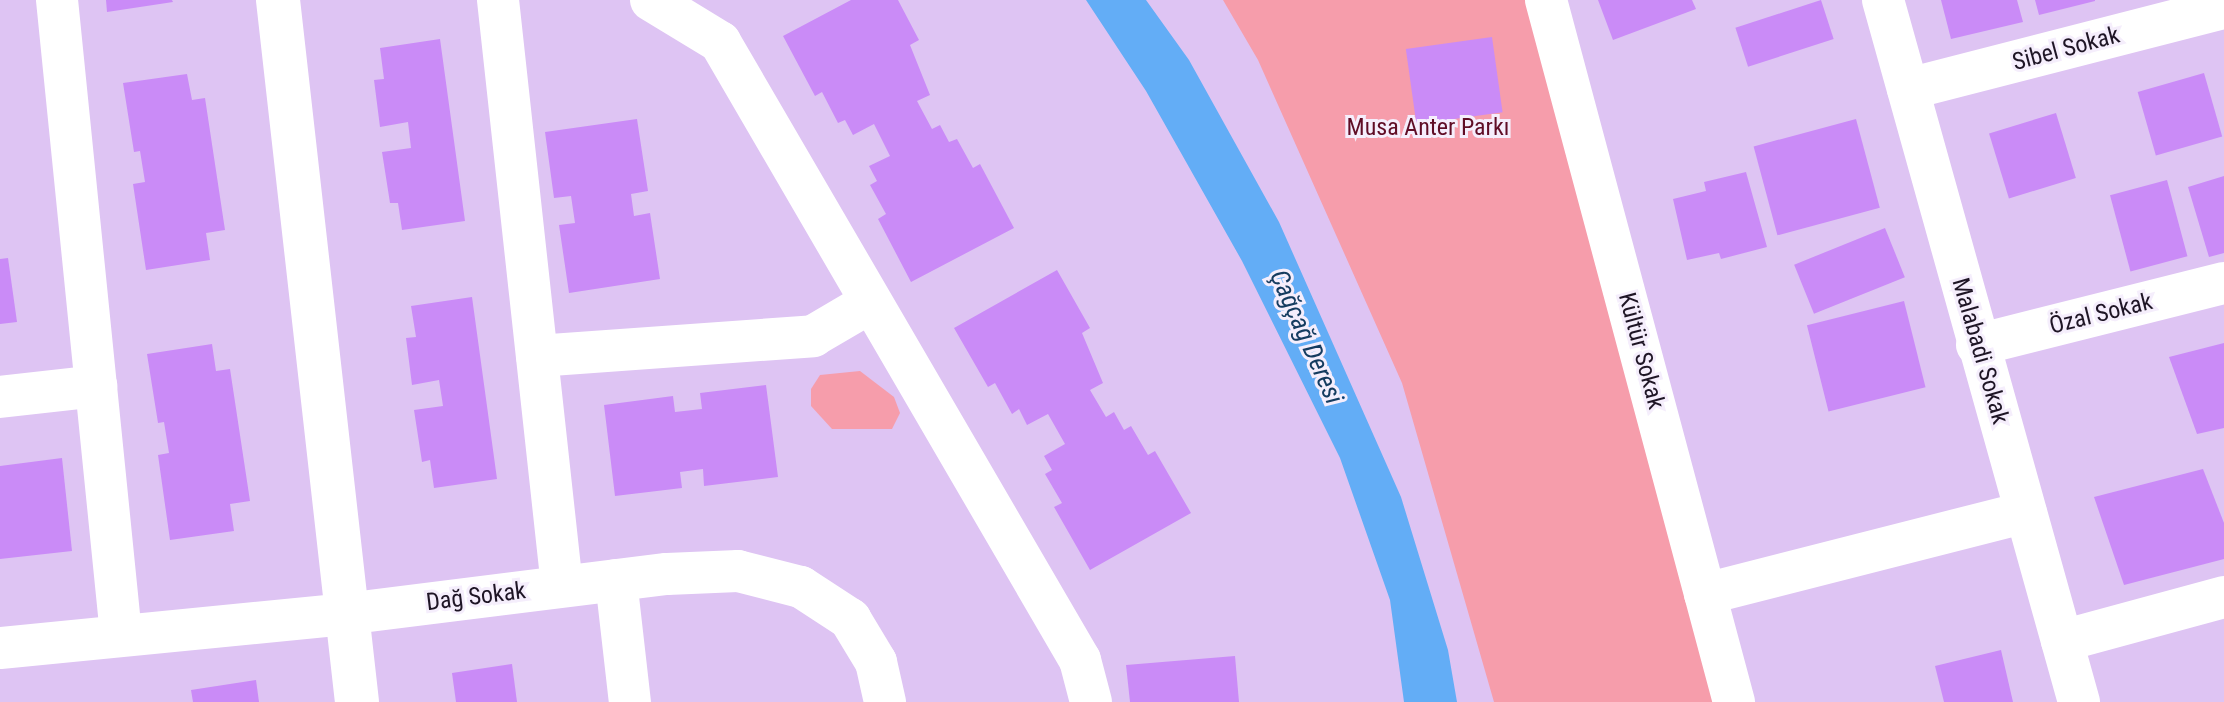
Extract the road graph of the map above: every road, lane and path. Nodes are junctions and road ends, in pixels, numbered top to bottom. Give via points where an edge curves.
1 (57, 0) edge
2 (278, 0) edge
3 (498, 0) edge
4 (651, 0) edge
5 (1546, 0) edge
6 (1883, 0) edge
7 (2224, 8) edge
8 (1908, 89) junction
9 (2224, 283) edge
10 (871, 302) junction
11 (1977, 345) junction
12 (537, 356) junction
13 (96, 386) junction
14 (0, 397) edge
15 (2026, 512) junction
16 (616, 580) junction
17 (562, 586) junction
18 (1705, 594) junction
19 (2224, 597) edge
20 (345, 614) junction
21 (121, 635) junction
22 (2062, 641) junction
23 (0, 648) edge
24 (357, 702) edge
25 (630, 702) edge
26 (885, 702) edge
27 (1091, 702) edge
28 (1734, 702) edge
29 (2079, 702) edge

1 - 13 street
2 - 20 street
3 - 12 street
4 - 10 street via 720,42
5 - 18 street, Kültür Sokak
6 - 8 street, Malabadi Sokak
7 - 8 street, Sibel Sokak
8 - 11 street, Malabadi Sokak
9 - 11 street, Özal Sokak
10 - 12 street via 813,336
10 - 27 street via 1080,660
11 - 15 street, Malabadi Sokak
12 - 17 street
13 - 14 street
13 - 21 street
15 - 18 street
15 - 22 street, Malabadi Sokak
16 - 17 street, Dağ Sokak
16 - 25 street
16 - 26 street, Dağ Sokak via 738,571 801,587 850,619 876,662
17 - 20 street, Dağ Sokak
18 - 28 street, Kültür Sokak
19 - 22 street
20 - 21 street, Dağ Sokak
20 - 24 street
21 - 23 street, Dağ Sokak
22 - 29 street, Malabadi Sokak

